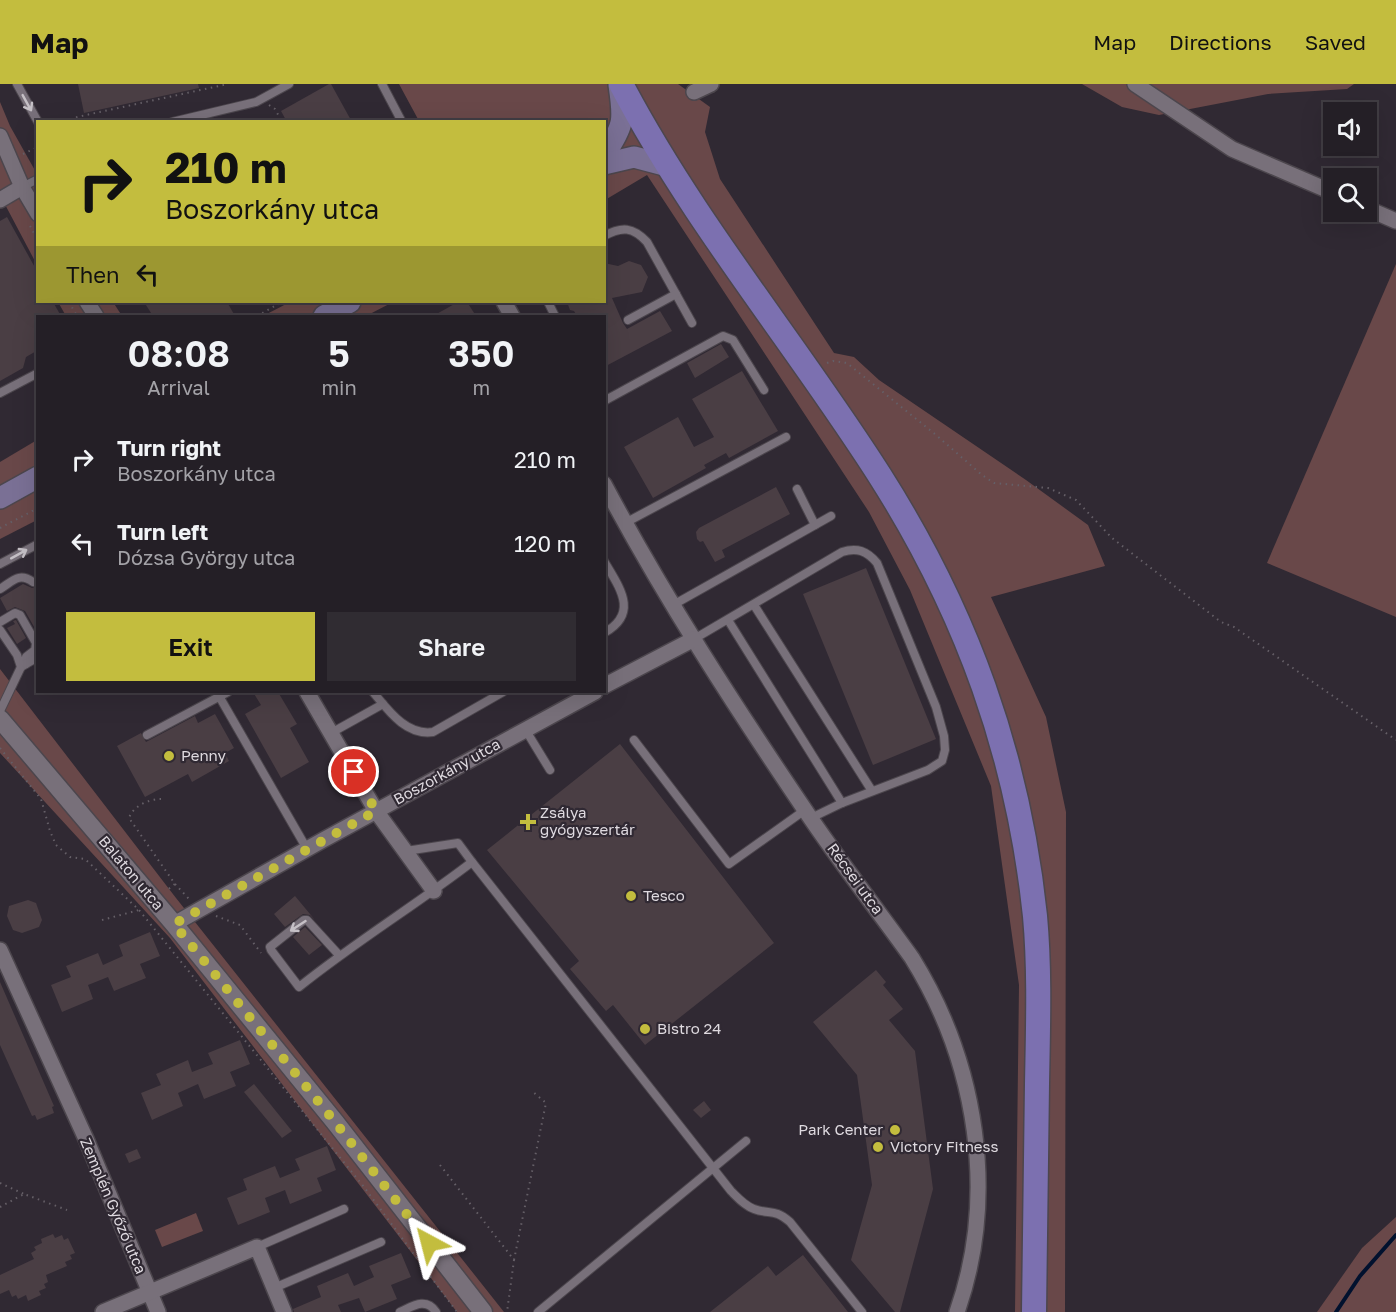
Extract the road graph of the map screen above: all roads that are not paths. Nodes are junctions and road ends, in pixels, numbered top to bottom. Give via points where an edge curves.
1 (17, 84) edge
2 (289, 84) edge
3 (381, 84) edge
4 (620, 84) edge
5 (711, 84) edge
6 (1136, 84) edge
7 (694, 92) dead end
8 (37, 120) edge
9 (181, 120) edge
10 (401, 120) edge
11 (0, 136) edge
12 (651, 138) junction
13 (606, 151) edge
14 (606, 163) edge
15 (606, 164) edge
16 (668, 166) junction
17 (36, 180) edge
18 (22, 187) junction
19 (1323, 188) edge
20 (0, 200) edge
21 (36, 211) edge
22 (1377, 213) edge
23 (1396, 221) edge
24 (606, 235) edge
25 (676, 294) junction
26 (349, 303) edge
27 (326, 315) edge
28 (628, 321) dead end
29 (692, 322) dead end
30 (36, 374) edge
31 (764, 390) dead end
32 (0, 393) edge
33 (606, 400) edge
34 (786, 436) dead end
35 (36, 478) edge
36 (606, 488) edge
37 (797, 489) dead end
38 (0, 498) edge
39 (831, 516) dead end
40 (625, 523) junction
41 (815, 525) junction
42 (36, 545) edge
43 (0, 564) edge
44 (606, 565) edge
45 (33, 582) dead end
46 (0, 589) edge
47 (673, 605) junction
48 (754, 605) junction
49 (728, 620) junction
50 (0, 622) edge
51 (0, 630) edge
52 (606, 632) edge
53 (694, 639) junction
54 (36, 643) edge
55 (36, 648) edge
56 (36, 658) edge
57 (24, 666) junction
58 (606, 685) edge
59 (226, 693) edge
60 (308, 693) edge
61 (374, 693) edge
62 (500, 693) edge
63 (593, 693) edge
64 (219, 696) junction
65 (383, 704) junction
66 (0, 711) edge
67 (0, 719) edge
68 (525, 729) junction
69 (331, 733) junction
70 (147, 735) dead end
71 (634, 740) dead end
72 (550, 770) dead end
73 (872, 791) junction
74 (842, 803) junction
75 (376, 811) junction
76 (808, 814) junction
77 (307, 849) junction
78 (405, 851) junction
79 (472, 862) junction
80 (434, 891) junction
81 (174, 924) junction
82 (0, 950) edge
83 (339, 955) junction
84 (746, 1141) dead end
85 (714, 1168) junction
86 (344, 1209) dead end
87 (381, 1242) dead end
88 (257, 1247) junction
89 (274, 1288) junction
90 (149, 1292) junction
91 (103, 1312) edge
92 (158, 1312) edge
93 (284, 1312) edge
94 (400, 1312) edge
95 (436, 1312) edge
96 (483, 1312) edge
97 (538, 1312) edge
98 (862, 1312) edge
99 (957, 1312) edge
100 (1034, 1312) edge

1 -> 8 lane
2 - 9 lane via 237,107
3 - 10 lane
4 - 12 main road
4 - 13 main road via 622,123
5 - 7 street
6 - 19 street via 1232,149
11 - 18 street
12 - 14 main road
12 - 16 main road
15 - 16 main road via 634,157
16 - 100 main road via 880,477 936,572 985,686 1025,841 1035,919 1039,987
17 - 18 lane
18 - 20 street
18 - 21 street
22 - 23 street
24 - 25 lane via 620,228 640,234
25 - 28 lane
25 - 29 lane
26 - 27 main road
30 - 32 lane
31 - 33 lane via 733,340 723,336
34 - 40 lane
35 - 38 main road
36 - 40 street, Récsei utca
37 - 41 lane
39 - 41 lane
40 - 47 street, Récsei utca
41 - 47 lane
43 -> 42 lane
44 - 52 lane via 625,606 617,624
45 - 46 lane via 20,576
47 - 53 street, Récsei utca
48 - 49 lane
48 - 73 lane
48 - 73 lane via 847,550 862,550 877,563 936,707 945,750 942,761 928,771
49 - 53 lane
49 - 74 lane
50 - 54 lane via 15,613 20,615
51 - 57 lane
53 - 58 street
53 - 76 street, Récsei utca
55 - 57 lane via 26,657
56 - 57 lane
57 - 66 lane
59 - 64 lane
60 - 69 street
61 - 65 lane
62 - 65 lane via 427,733 403,724
63 - 68 street, Boszorkány utca
64 - 70 lane
64 - 77 lane
65 - 69 lane
67 - 81 street, Balaton utca via 147,905
68 - 72 lane
68 - 75 street, Boszorkány utca
69 - 75 street
71 - 76 lane via 729,864
73 - 74 lane
74 - 76 lane
75 - 77 street, Boszorkány utca
75 - 78 street
76 - 99 street, Récsei utca via 926,981 945,1020 964,1077 976,1136 979,1194 973,1251
77 - 81 street, Boszorkány utca
78 - 79 lane via 458,843
78 - 80 street
79 - 80 lane
79 - 85 lane
80 - 83 lane
81 - 96 street, Balaton utca
82 - 90 street, Zemplén Győző utca via 86,1139
83 -> 83 lane via 307,920 270,947 299,987
84 - 85 lane
85 - 97 lane
85 - 98 lane via 746,1205 776,1212 790,1222
86 - 88 lane
87 - 89 lane
88 - 89 street
88 - 90 street, Zemplén Győző utca
89 - 93 street
90 - 91 street
90 - 92 street
94 - 95 lane via 423,1303

